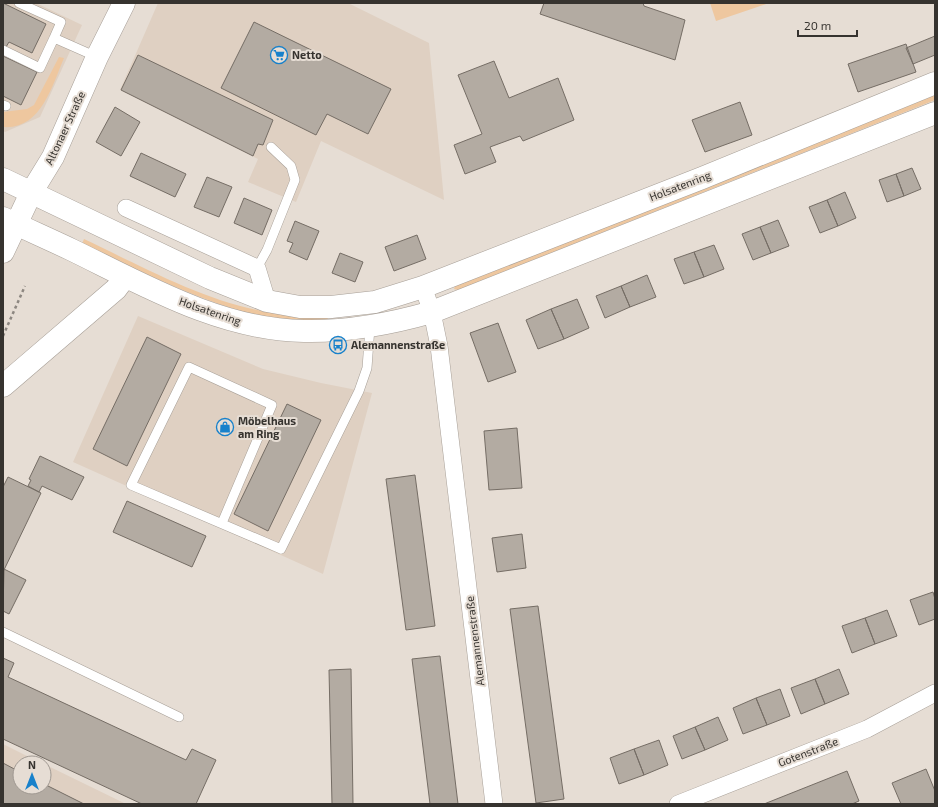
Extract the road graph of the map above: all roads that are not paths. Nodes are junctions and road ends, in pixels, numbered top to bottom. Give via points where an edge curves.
1 (19, 3) edge
2 (124, 3) edge
3 (54, 38) junction
4 (3, 50) edge
5 (97, 57) junction
6 (935, 83) edge
7 (935, 113) edge
8 (271, 148) dead end
9 (3, 180) edge
10 (31, 193) junction
11 (126, 208) dead end
12 (10, 221) edge
13 (3, 252) edge
14 (257, 268) junction
15 (125, 277) junction
16 (423, 287) junction
17 (267, 301) junction
18 (432, 312) junction
19 (370, 327) junction
20 (3, 386) edge
21 (222, 523) junction
22 (3, 632) edge
23 (935, 693) edge
24 (179, 717) dead end
25 (494, 804) edge
26 (678, 804) edge

1 - 3 lane via 61,22
2 - 5 main road, Altonaer Straße
3 - 4 lane via 40,68
3 - 5 lane
5 - 10 main road, Altonaer Straße via 53,157
6 - 16 main road, Holsatenring via 710,175
7 - 18 main road, Holsatenring
8 - 14 lane via 291,166 295,180 267,250
9 - 10 main road, Holsatenring
10 - 12 main road, Altonaer Straße
10 - 17 main road, Holsatenring via 210,278
11 - 14 street
12 - 13 main road, Altonaer Straße
12 - 15 main road, Holsatenring
14 - 17 street
15 - 19 main road, Holsatenring via 232,320 267,328 331,331
15 - 20 main road via 116,289
16 - 17 main road, Holsatenring via 375,302 331,307 300,307
16 - 18 street
18 - 19 main road, Holsatenring
18 - 25 street, Alemannenstraße via 440,354
19 - 21 lane via 367,368 359,391 281,549
21 - 21 lane via 131,485 189,367 272,405
22 - 24 lane
23 - 26 street, Gotenstraße via 867,729

